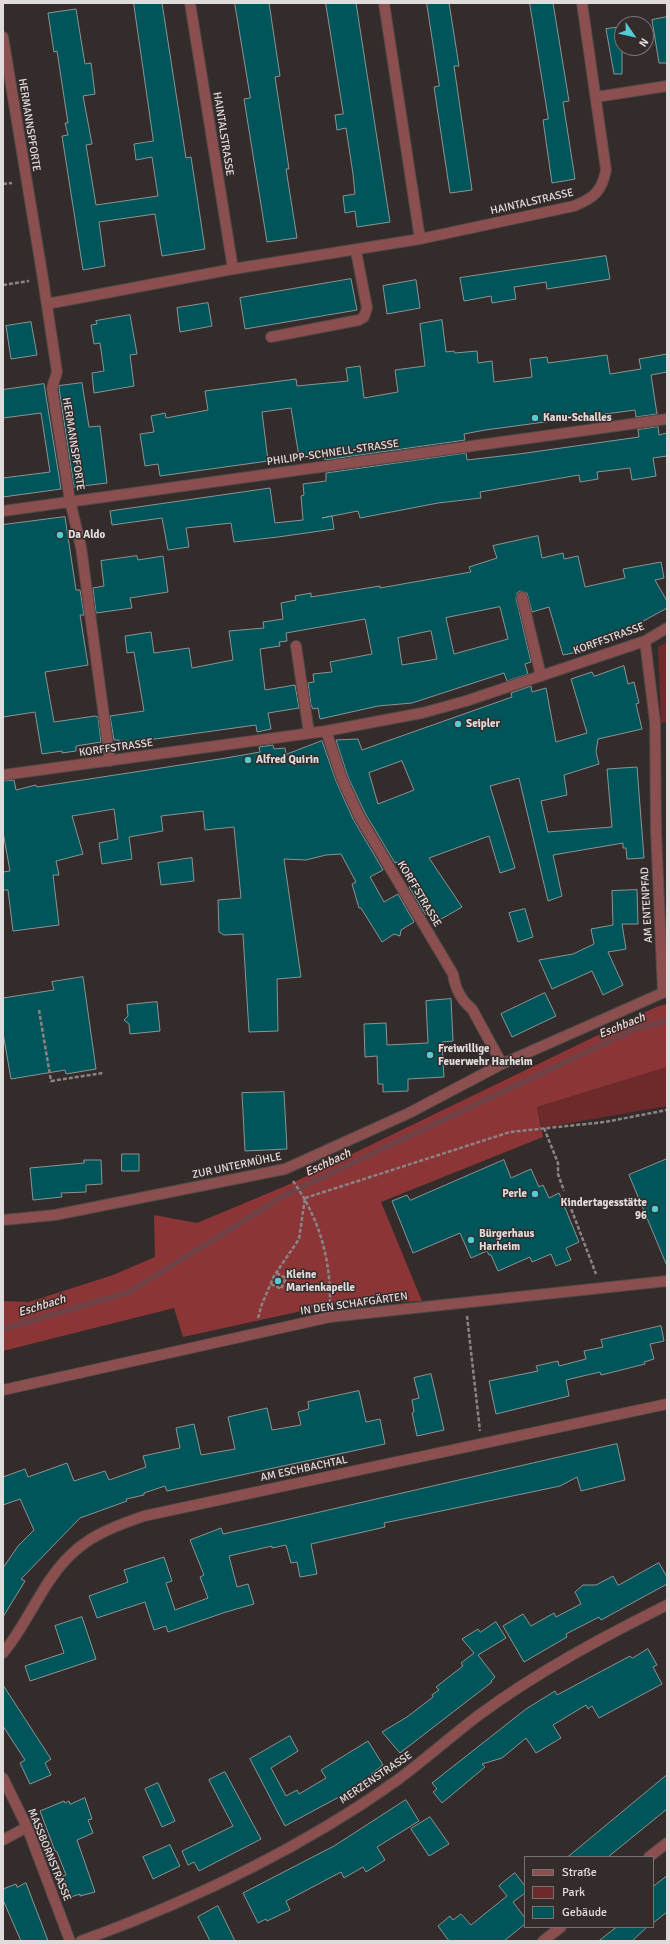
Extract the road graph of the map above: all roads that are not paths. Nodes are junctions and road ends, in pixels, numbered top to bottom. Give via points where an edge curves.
1 (190, 3) edge
2 (384, 3) edge
3 (582, 3) edge
4 (3, 37) edge
5 (667, 86) edge
6 (596, 97) junction
7 (420, 239) junction
8 (356, 251) junction
9 (233, 270) junction
10 (47, 304) junction
11 (271, 337) dead end
12 (667, 419) edge
13 (70, 501) junction
14 (3, 511) edge
15 (522, 597) dead end
16 (667, 628) edge
17 (645, 641) junction
18 (296, 646) dead end
19 (541, 676) junction
20 (326, 731) junction
21 (309, 733) junction
22 (110, 761) junction
23 (3, 775) edge
24 (665, 992) edge
25 (502, 1064) junction
26 (3, 1220) edge
27 (667, 1281) edge
28 (3, 1390) edge
29 (667, 1404) edge
30 (667, 1605) edge
31 (3, 1653) edge
32 (3, 1778) edge
33 (27, 1827) junction
34 (3, 1840) edge
35 (667, 1843) edge
36 (650, 1856) edge
37 (560, 1928) edge
38 (70, 1941) edge
39 (81, 1941) edge
40 (543, 1941) edge

1 - 9 street, HAINTALSTRASSE
2 - 7 street
3 - 6 street, HAINTALSTRASSE
4 - 10 street, HERMANNSPFORTE
5 - 6 street
6 - 7 street, HAINTALSTRASSE via 606,170 600,188 589,200 574,206
7 - 8 street, HAINTALSTRASSE
8 - 9 street, HAINTALSTRASSE
8 - 11 street via 367,308 364,317
9 - 10 street, HAINTALSTRASSE
10 - 13 street, HERMANNSPFORTE via 57,372 52,388
12 - 13 street, PHILIPP-SCHNELL-STRASSE
13 - 14 street, PHILIPP-SCHNELL-STRASSE
13 - 22 street, HERMANNSPFORTE via 81,547
15 - 19 street
16 - 17 street, KORFFSTRASSE
17 - 19 street, KORFFSTRASSE
17 - 24 street, AM ENTENPFAD via 655,722 656,831
18 - 21 street
19 - 20 street, KORFFSTRASSE via 422,713
20 - 21 street, KORFFSTRASSE
20 - 25 street, KORFFSTRASSE via 342,779 359,816 453,974 454,984 472,1010
21 - 22 street, KORFFSTRASSE
22 - 23 street, KORFFSTRASSE
24 - 25 street, AM ENTENPFAD
25 - 26 street, ZUR UNTERMÜHLE via 409,1113 285,1169 55,1215
27 - 28 street, IN DEN SCHAFGÄRTEN via 330,1318
29 - 31 street, AM ESCHBACHTAL via 144,1516 119,1524 76,1550 61,1566
30 - 39 street, MERZENSTRASSE via 512,1692 396,1781 329,1824 167,1908
32 - 33 street, MASSBORNSTRASSE
33 - 34 street
33 - 38 street, MASSBORNSTRASSE
35 - 36 street
37 - 40 street

